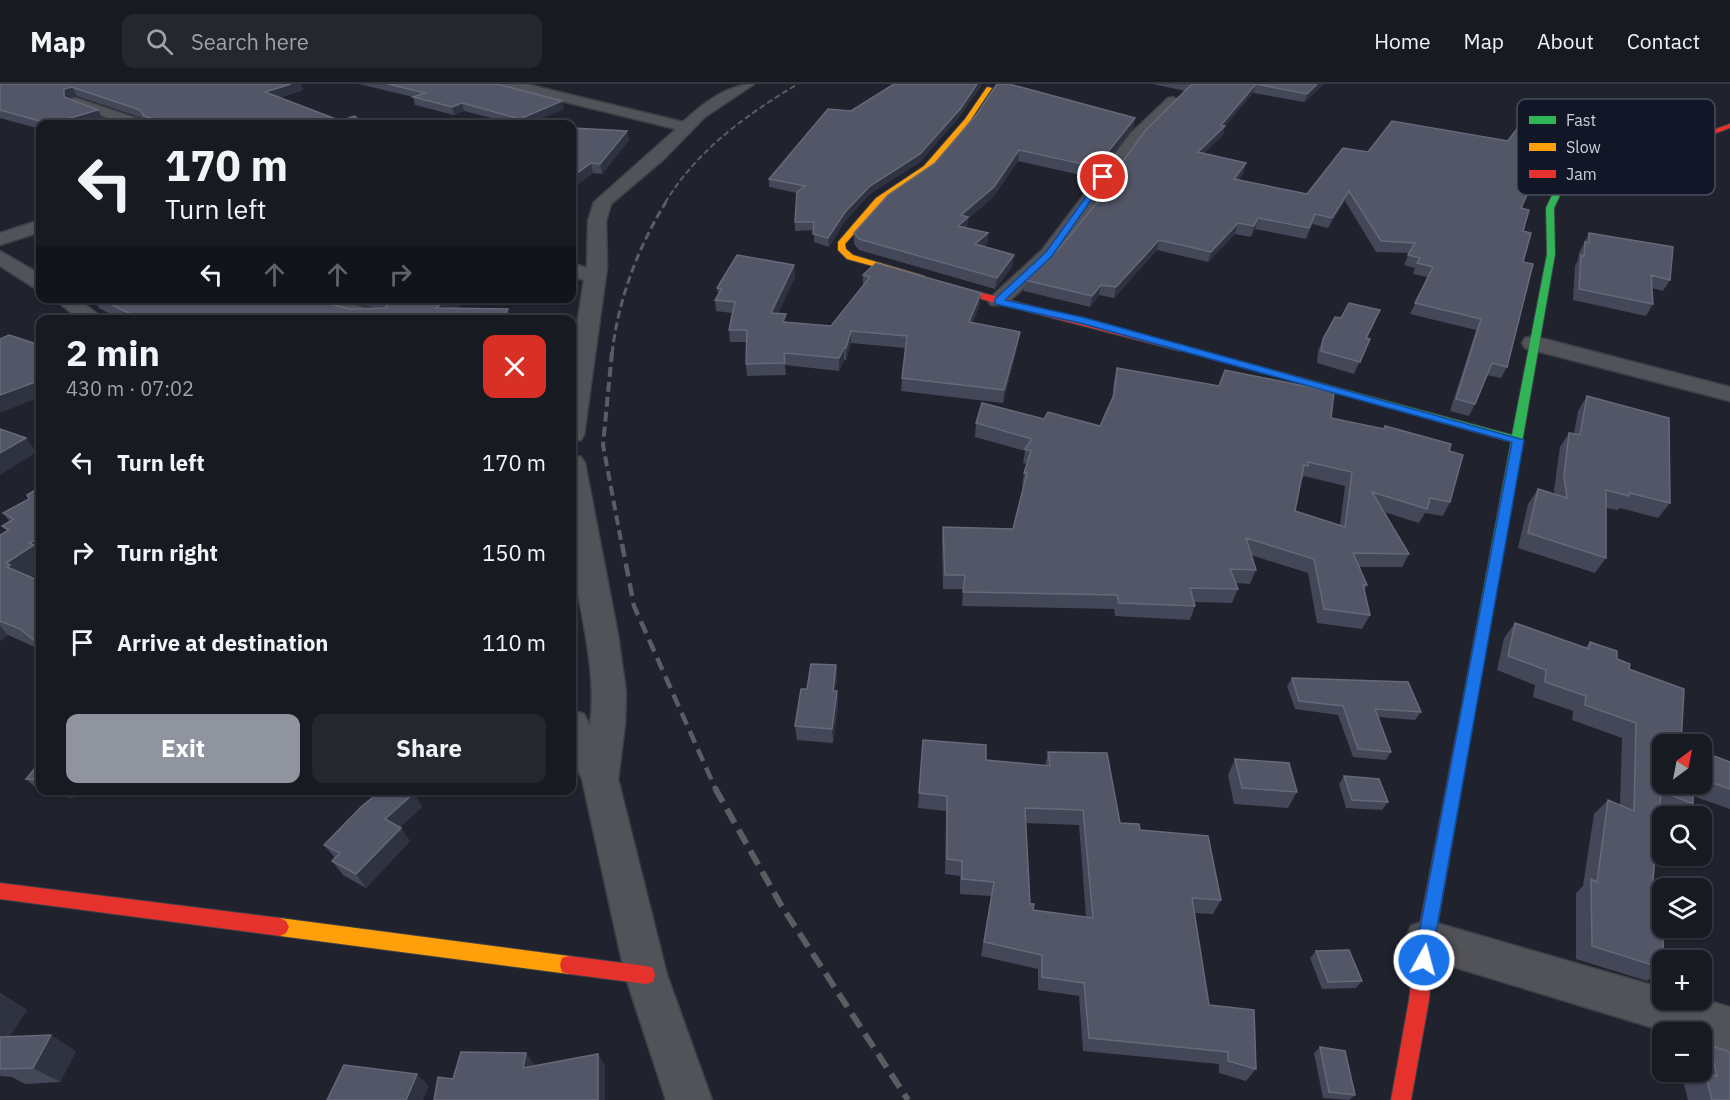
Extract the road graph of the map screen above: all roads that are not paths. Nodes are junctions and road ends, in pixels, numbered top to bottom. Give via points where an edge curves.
1 (509, 84) edge
2 (747, 84) edge
3 (989, 88) dead end
4 (1173, 101) edge
5 (76, 102) edge
6 (128, 120) edge
7 (1730, 126) edge
8 (685, 127) junction
9 (1715, 131) edge
10 (1553, 195) edge
11 (36, 227) edge
12 (0, 239) edge
13 (4, 264) edge
14 (576, 270) edge
15 (594, 277) junction
16 (36, 281) edge
17 (998, 302) junction
18 (70, 303) edge
19 (325, 303) edge
20 (88, 315) edge
21 (364, 315) edge
22 (1533, 343) junction
23 (576, 373) edge
24 (1730, 394) edge
25 (1518, 440) junction
26 (576, 507) edge
27 (576, 732) edge
28 (600, 778) junction
29 (0, 891) edge
30 (1426, 940) junction
31 (646, 975) junction
32 (1730, 1029) edge
33 (689, 1100) edge
34 (1401, 1100) edge

1 - 8 street
2 - 8 street via 714,103
3 - 17 street via 968,120 927,168 879,200 841,244 850,257
4 - 17 street via 1136,136 1049,254
5 - 6 street
7 - 9 street
8 - 15 street via 658,156 603,202 594,230 599,264
10 - 22 street via 1551,254
11 - 12 street
13 - 16 street
14 - 15 street
15 - 23 street
17 - 25 street via 1082,321
18 - 20 street
19 - 21 street
22 - 24 street
22 - 25 street
25 - 30 street
26 - 28 street via 592,574 609,694
27 - 28 street
28 - 31 street
29 - 31 street
30 - 32 street
30 - 34 street
31 - 33 street

